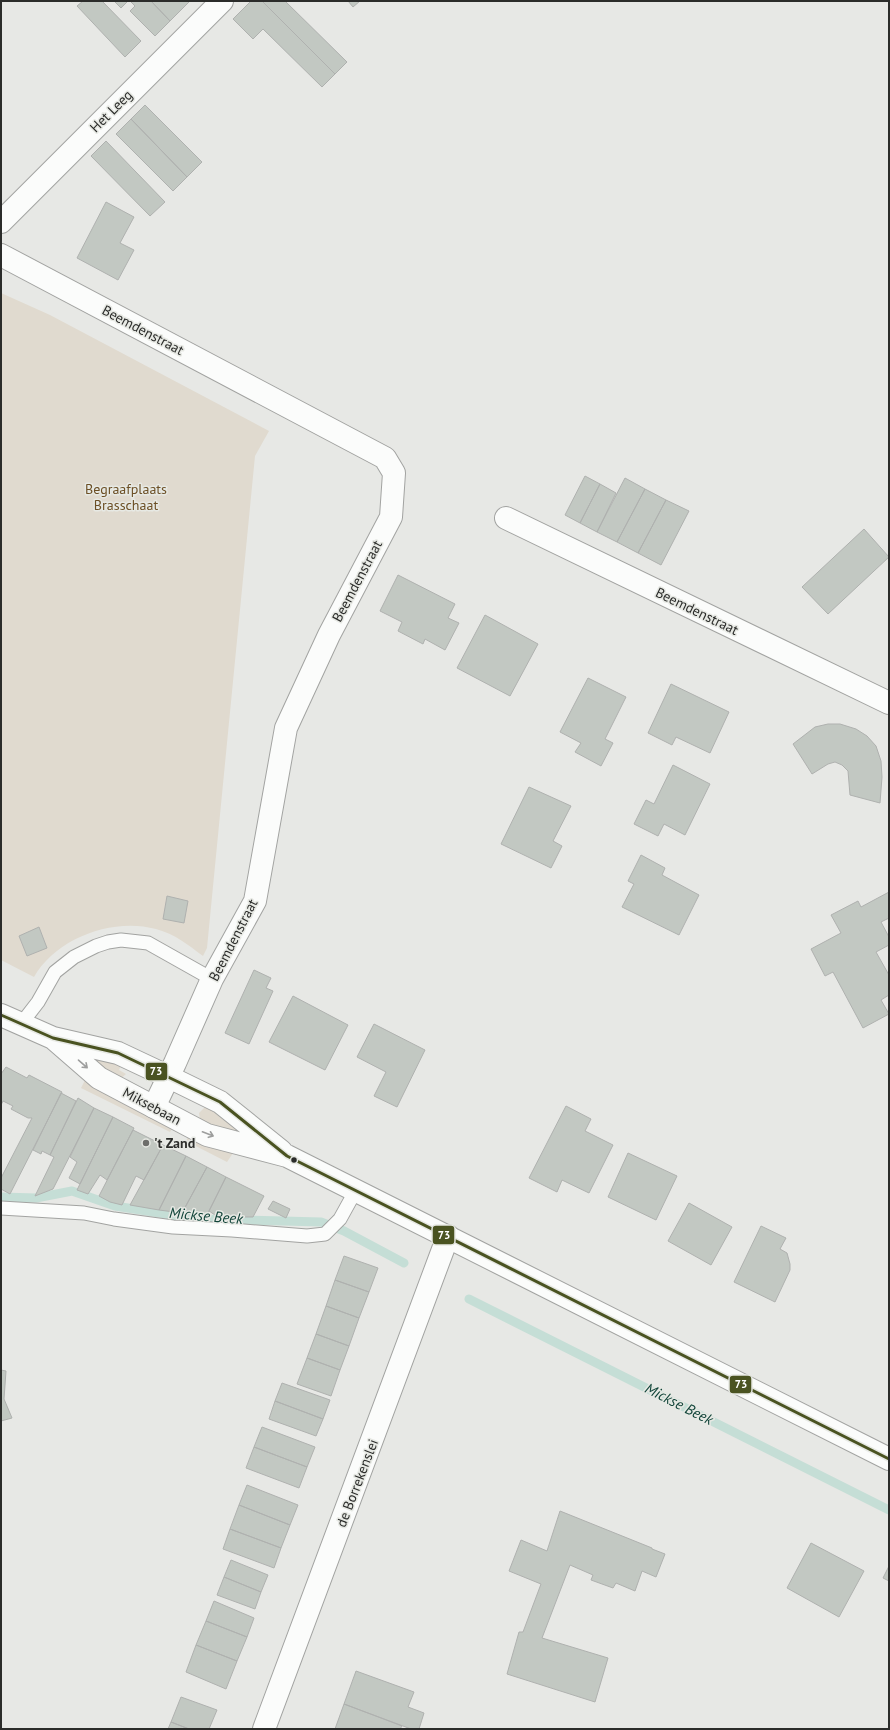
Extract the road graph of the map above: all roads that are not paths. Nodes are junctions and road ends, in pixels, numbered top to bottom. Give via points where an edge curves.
1 (222, 1) edge
2 (1, 222) edge
3 (1, 255) edge
4 (506, 518) dead end
5 (888, 701) edge
6 (212, 979) junction
7 (1, 1015) edge
8 (20, 1024) junction
9 (53, 1038) junction
10 (169, 1076) junction
11 (154, 1107) junction
12 (287, 1156) junction
13 (356, 1190) junction
14 (1, 1208) edge
15 (448, 1236) junction
16 (889, 1459) edge
17 (264, 1729) edge

1 - 2 street, Het Leeg
3 - 6 street, Beemdenstraat via 385,458 394,473 391,517 329,635 286,728 255,901
4 - 5 street, Beemdenstraat
6 - 8 lane via 148,943 121,940 108,942 74,957 55,972 38,1002
6 - 10 street, Beemdenstraat
7 - 8 street, Miksebaan
8 - 9 street, Miksebaan
9 - 10 street, Miksebaan via 118,1052
9 -> 11 street, Miksebaan via 99,1078
10 - 11 street, Beemdenstraat
10 - 12 street, Miksebaan via 220,1102
11 -> 12 street, Miksebaan via 207,1135
12 - 13 street, Miksebaan
13 - 14 lane via 340,1219 325,1234 307,1236 174,1227 84,1213
13 - 15 street, Miksebaan
15 - 16 street, Miksebaan
15 - 17 street, de Borrekenslei

